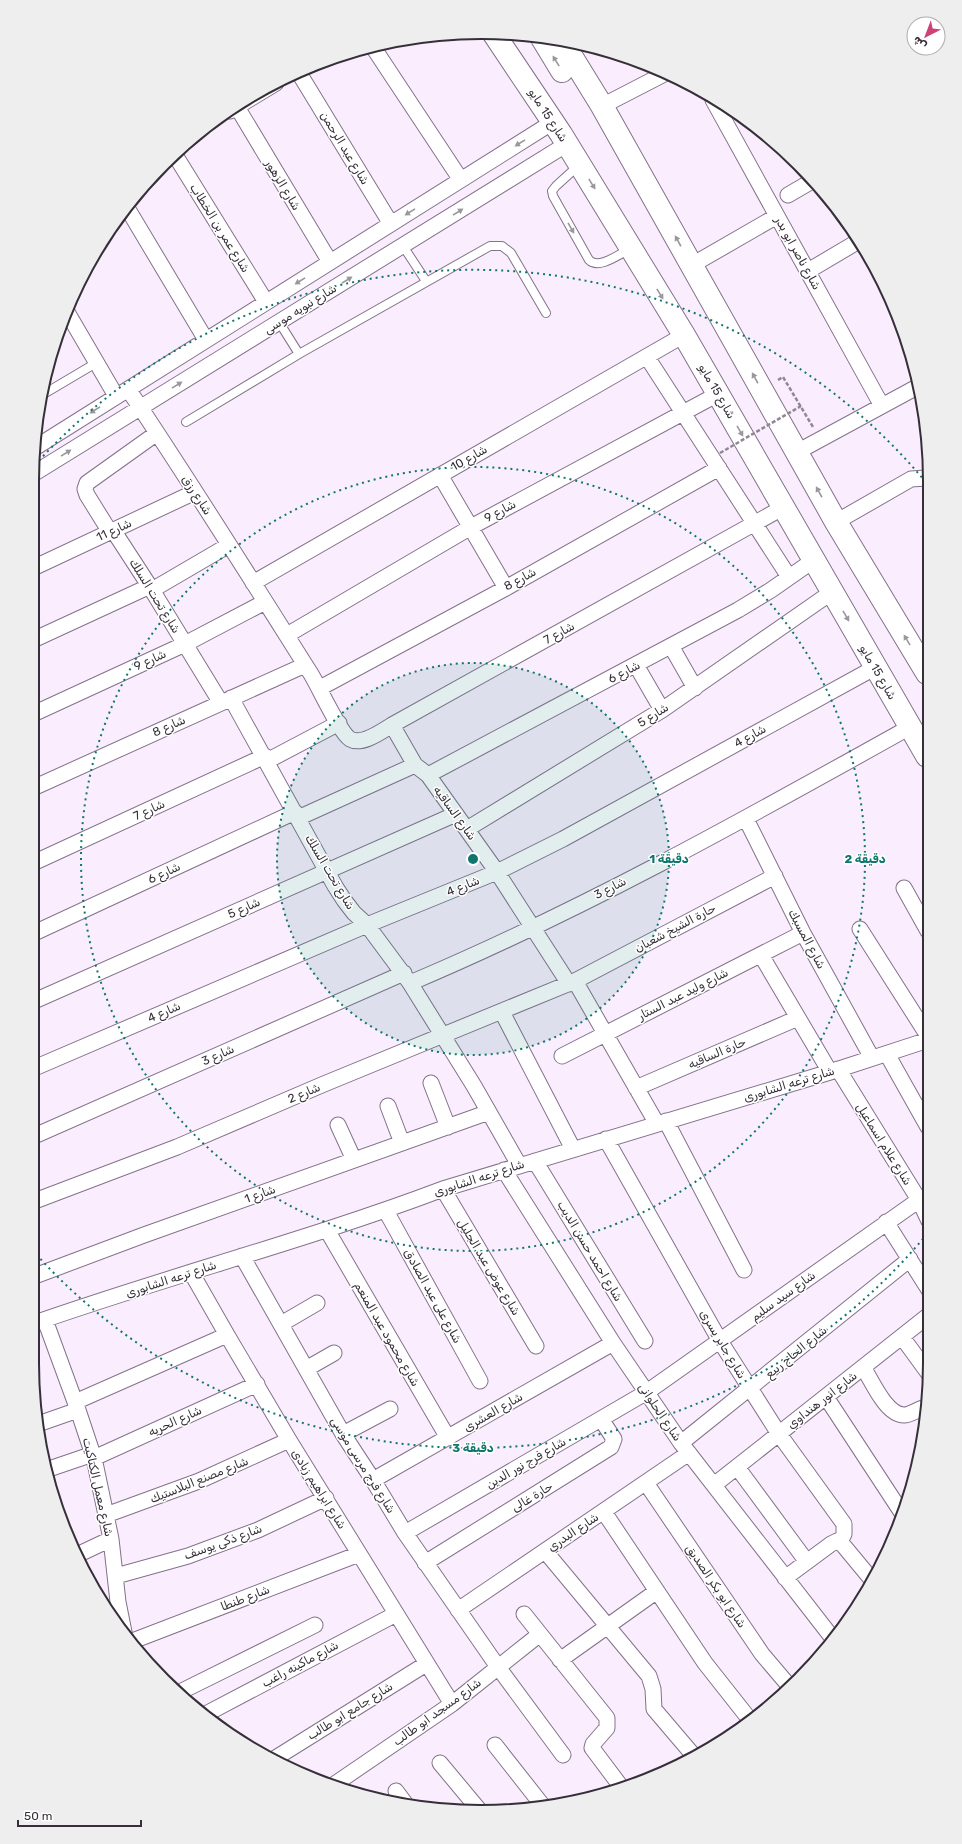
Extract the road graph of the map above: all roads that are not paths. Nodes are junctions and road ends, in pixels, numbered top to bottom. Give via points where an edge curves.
1 (498, 40) edge
2 (515, 40) edge
3 (546, 44) edge
4 (566, 47) edge
5 (376, 52) edge
6 (658, 77) edge
7 (301, 78) edge
8 (602, 106) junction
9 (717, 107) edge
10 (236, 112) edge
11 (560, 133) junction
12 (177, 160) edge
13 (580, 164) junction
14 (461, 180) junction
15 (807, 184) edge
16 (788, 195) dead end
17 (130, 212) edge
18 (777, 216) junction
19 (391, 224) junction
20 (854, 244) edge
21 (403, 246) junction
22 (631, 248) junction
23 (330, 262) junction
24 (692, 265) junction
25 (808, 272) junction
26 (426, 282) junction
27 (266, 302) junction
28 (546, 313) dead end
29 (70, 318) edge
30 (279, 322) junction
31 (684, 335) junction
32 (206, 340) junction
33 (299, 354) junction
34 (648, 356) junction
35 (96, 363) junction
36 (913, 389) edge
37 (48, 392) edge
38 (122, 393) junction
39 (718, 394) junction
40 (882, 406) junction
41 (140, 408) junction
42 (684, 412) junction
43 (186, 422) dead end
44 (157, 434) junction
45 (41, 444) edge
46 (797, 452) junction
47 (719, 468) junction
48 (39, 470) edge
49 (440, 474) junction
50 (923, 478) edge
51 (195, 492) junction
52 (784, 508) junction
53 (836, 522) junction
54 (755, 524) junction
55 (471, 527) junction
56 (112, 531) junction
57 (229, 545) junction
58 (814, 560) junction
59 (39, 565) edge
60 (789, 577) junction
61 (253, 583) junction
62 (151, 588) junction
63 (506, 588) junction
64 (832, 592) junction
65 (265, 602) junction
66 (286, 635) junction
67 (39, 637) edge
68 (185, 644) junction
69 (671, 646) junction
70 (923, 662) edge
71 (305, 665) junction
72 (636, 665) junction
73 (876, 667) junction
74 (320, 688) junction
75 (695, 688) junction
76 (226, 700) junction
77 (662, 710) junction
78 (39, 711) edge
79 (338, 723) junction
80 (392, 725) junction
81 (910, 727) junction
82 (923, 749) edge
83 (266, 758) junction
84 (415, 765) junction
85 (428, 775) junction
86 (39, 785) edge
87 (456, 814) junction
88 (297, 815) junction
89 (746, 818) junction
90 (466, 829) junction
91 (39, 860) edge
92 (327, 871) junction
93 (497, 872) junction
94 (775, 876) junction
95 (904, 888) dead end
96 (923, 922) edge
97 (367, 925) junction
98 (533, 928) junction
99 (860, 929) dead end
100 (39, 931) edge
101 (803, 933) junction
102 (761, 954) junction
103 (407, 978) junction
104 (572, 982) junction
105 (39, 999) edge
106 (502, 1012) junction
107 (798, 1018) junction
108 (923, 1028) edge
109 (605, 1034) junction
110 (444, 1036) junction
111 (923, 1042) edge
112 (562, 1056) dead end
113 (879, 1056) junction
114 (39, 1066) edge
115 (834, 1070) junction
116 (431, 1083) dead end
117 (636, 1088) junction
118 (388, 1106) dead end
119 (489, 1112) junction
120 (923, 1120) edge
121 (662, 1123) junction
122 (338, 1125) dead end
123 (448, 1127) junction
124 (39, 1134) edge
125 (606, 1139) junction
126 (402, 1143) junction
127 (573, 1149) junction
128 (354, 1160) junction
129 (535, 1161) junction
130 (511, 1168) junction
131 (443, 1189) junction
132 (39, 1199) edge
133 (919, 1200) junction
134 (923, 1209) edge
135 (386, 1211) junction
136 (886, 1222) junction
137 (327, 1230) junction
138 (242, 1256) junction
139 (910, 1259) junction
140 (744, 1270) dead end
141 (191, 1272) junction
142 (39, 1274) edge
143 (923, 1280) edge
144 (317, 1303) dead end
145 (923, 1320) edge
146 (39, 1322) edge
147 (39, 1324) edge
148 (280, 1324) junction
149 (227, 1336) junction
150 (902, 1337) junction
151 (644, 1341) dead end
152 (720, 1341) junction
153 (613, 1343) junction
154 (536, 1346) dead end
155 (334, 1353) dead end
156 (923, 1366) edge
157 (863, 1368) junction
158 (306, 1369) junction
159 (480, 1381) dead end
160 (257, 1384) junction
161 (750, 1388) junction
162 (647, 1392) junction
163 (826, 1397) junction
164 (77, 1406) junction
165 (390, 1409) dead end
166 (920, 1410) edge
167 (601, 1419) junction
168 (43, 1422) edge
169 (343, 1434) junction
170 (779, 1434) junction
171 (448, 1438) junction
172 (289, 1440) junction
173 (685, 1448) junction
174 (93, 1456) junction
175 (736, 1467) junction
176 (52, 1468) edge
177 (373, 1480) junction
178 (646, 1483) junction
179 (714, 1485) junction
180 (326, 1498) junction
181 (899, 1508) edge
182 (604, 1512) junction
183 (106, 1515) junction
184 (405, 1533) junction
185 (110, 1539) junction
186 (840, 1542) junction
187 (545, 1551) junction
188 (82, 1552) edge
189 (360, 1554) junction
190 (808, 1562) junction
191 (425, 1563) junction
192 (116, 1576) junction
193 (868, 1576) edge
194 (785, 1578) junction
195 (657, 1590) junction
196 (112, 1605) edge
197 (458, 1610) junction
198 (396, 1614) junction
199 (524, 1614) dead end
200 (315, 1625) dead end
201 (608, 1626) junction
202 (540, 1634) junction
203 (830, 1635) edge
204 (136, 1640) edge
205 (560, 1660) junction
206 (426, 1664) junction
207 (498, 1667) junction
208 (786, 1683) edge
209 (184, 1690) edge
210 (452, 1704) junction
211 (210, 1712) edge
212 (747, 1716) edge
213 (496, 1745) dead end
214 (690, 1752) edge
215 (563, 1755) dead end
216 (279, 1756) edge
217 (440, 1763) dead end
218 (338, 1782) edge
219 (618, 1783) edge
220 (539, 1801) edge
221 (475, 1805) edge

1 - 11 main road, شارع 15 مايو
2 - 11 main road via 559,110 562,122
8 -> 3 main road via 591,104 578,93
4 - 8 main road
5 - 14 street
6 - 8 street
7 - 19 street, شارع عبد الرحمن
24 -> 8 main road
9 - 18 street, شارع ناصر ابو بدر
10 - 23 street, شارع الزهور
11 - 13 main road, شارع 15 مايو
11 -> 14 street, شارع نبويه موسى
21 -> 11 street, شارع نبويه موسى
12 - 27 street, شارع عمر بن الخطاب
13 -> 22 main road, شارع 15 مايو
13 -> 22 lane via 552,192 552,196 589,260 599,264
14 -> 19 street, شارع نبويه موسى
15 - 16 street
17 - 32 street
18 - 24 street
18 - 25 street, شارع ناصر ابو بدر
19 - 23 street, شارع نبويه موسى
20 - 25 street
21 - 26 lane
30 -> 21 street, شارع نبويه موسى
22 -> 31 main road, شارع 15 مايو
23 -> 27 street, شارع نبويه موسى
46 -> 24 main road
25 - 40 street, شارع ناصر ابو بدر
26 - 28 lane via 485,247 502,246 511,253
26 - 33 lane
27 - 32 street, شارع نبويه موسى
29 - 35 street, شارع رزق
30 - 33 lane
41 -> 30 street, شارع نبويه موسى
31 - 34 street, شارع 10
31 - 39 main road, شارع 15 مايو
32 - 38 street, شارع نبويه موسى
33 - 43 lane
34 - 42 street
34 - 49 street, شارع 10
35 - 37 lane
35 - 38 street, شارع رزق
36 - 40 street
38 - 41 street, شارع رزق
38 -> 45 street, شارع نبويه موسى
39 - 42 street, شارع 9
39 -> 52 main road, شارع 15 مايو
40 - 46 street
41 - 44 street, شارع رزق
48 -> 41 street, شارع نبويه موسى
42 - 47 street
42 - 55 street, شارع 9
44 - 51 street, شارع رزق
44 - 56 street, شارع تحت السلك via 87,483 87,495
53 -> 46 main road
47 - 54 street
47 - 63 street, شارع 8
49 - 55 street
49 - 61 street, شارع 10
50 - 53 street via 911,479
51 - 56 street, شارع 11
51 - 57 street, شارع رزق
52 - 54 street, شارع 7
52 - 58 main road, شارع 15 مايو
70 -> 53 main road
54 - 60 street
54 - 80 street, شارع 7
55 - 63 street
55 - 66 street, شارع 9
56 - 59 street, شارع 11
56 - 62 street, شارع تحت السلك
57 - 61 street, شارع رزق
57 - 62 street
58 - 60 street, شارع 6
58 - 64 main road, شارع 15 مايو
60 - 69 street, شارع 6 via 738,610
61 - 65 street, شارع رزق
62 - 67 street
62 - 68 street, شارع تحت السلك
63 - 74 street, شارع 8
64 -> 73 main road, شارع 15 مايو
64 - 75 street, شارع 5
65 - 66 street, شارع رزق
65 - 68 street, شارع 9
66 - 71 street, شارع رزق
68 - 76 street, شارع تحت السلك
68 - 78 street, شارع 9
69 - 72 street, شارع 6
69 - 75 street
71 - 74 street, شارع 7
71 - 76 street, شارع 8
72 - 77 street
72 - 85 street, شارع 6
73 - 81 main road, شارع 15 مايو
73 - 93 street, شارع 4 via 563,839
74 - 79 street, شارع 7
75 - 77 street, شارع 5
76 - 83 street, شارع تحت السلك
76 - 86 street, شارع 8
77 - 90 street, شارع 5
79 - 80 street, شارع 7 via 350,739 359,741
79 - 83 street, شارع 7
80 - 84 street, شارع الساقيه
81 - 82 main road, شارع 15 مايو
81 - 89 street, شارع 3
83 - 88 street, شارع تحت السلك
83 - 91 street, شارع 7
84 - 85 street, شارع الساقيه
84 - 88 street, شارع 6
85 - 87 street, شارع الساقيه
87 - 90 street, شارع الساقيه
87 - 92 street, شارع 5
88 - 92 street, شارع تحت السلك
88 - 100 street, شارع 6
89 - 94 street, شارع المسبك
89 - 98 street, شارع 3
90 - 93 street, شارع الساقيه
92 - 97 street, شارع تحت السلك via 344,900
92 - 105 street, شارع 5
93 - 97 street, شارع 4
93 - 98 street, شارع الساقيه
94 - 101 street, شارع المسبك
94 - 104 street, حارة الشيخ شعبان
95 - 96 street
97 - 103 street, شارع تحت السلك
97 - 114 street, شارع 4
98 - 103 street, شارع 3 via 474,956
98 - 104 street, شارع الساقيه
99 - 108 street
101 - 102 street, شارع وليد عبد الستار
101 - 113 street, شارع المسبك
102 - 107 street, شارع علام اسماعيل
102 - 109 street, شارع وليد عبد الستار
103 - 110 street, شارع تحت السلك
103 - 124 street, شارع 3
104 - 106 street, شارع 2
104 - 109 street, شارع الساقيه
106 - 110 street, شارع 2
106 - 127 street
107 - 115 street, شارع علام اسماعيل
107 - 117 street, حارة الساقيه
109 - 112 street, شارع وليد عبد الستار
109 - 117 street, شارع الساقيه
110 - 119 street, شارع تحت السلك
110 - 132 street, شارع 2 via 177,1148
111 - 113 street, شارع ترعه الشابورى
113 - 115 street, شارع ترعه الشابورى
113 - 120 street, شارع المسبك
115 - 121 street, شارع ترعه الشابورى
115 - 133 street, شارع علام اسماعيل
116 - 123 street
117 - 121 street, شارع الساقيه
118 - 126 street
119 - 123 street, شارع 1
119 - 130 street, شارع الحلوانى
121 - 125 street, شارع ترعه الشابورى
121 - 140 street, شارع الساقيه
122 - 128 street
123 - 126 street, شارع 1
125 - 127 street, شارع ترعه الشابورى
125 - 152 street, شارع جابر يسرى
126 - 128 street, شارع 1
127 - 129 street, شارع ترعه الشابورى
128 - 142 street, شارع 1
129 - 130 street, شارع ترعه الشابورى
129 - 151 street, شارع احمد حسن الديب
130 - 131 street, شارع ترعه الشابورى
130 - 153 street, شارع الحلوانى
131 - 135 street, شارع ترعه الشابورى
131 - 154 street, شارع عوض عبد الجليل
133 - 134 street, شارع علام اسماعيل
133 - 136 street, شارع سيد سليم
135 - 137 street, شارع ترعه الشابورى
135 - 159 street, شارع على عبد الصادق
136 - 139 street
136 - 152 street, شارع سيد سليم
137 - 138 street, شارع ترعه الشابورى
137 - 171 street, شارع محمود عبد المنعم
138 - 141 street, شارع ترعه الشابورى
138 - 148 street, شارع فرج مرسى موسي
139 - 143 street
139 - 161 street, شارع الحاج ربيع
141 - 146 street, شارع ترعه الشابورى
141 - 149 street, شارع ابراهيم زبادى
144 - 148 street
145 - 150 street, شارع انور هنداوي
147 - 164 street, شارع معمل الكتاكيت
148 - 158 street, شارع فرج مرسى موسي
149 - 160 street, شارع ابراهيم زبادى
149 - 164 street
150 - 156 street
150 - 157 street, شارع انور هنداوي
152 - 161 street, شارع جابر يسرى
152 - 162 street, شارع سيد سليم
153 - 162 street, شارع الحلوانى
153 - 171 street, شارع العشرى
155 - 158 street
157 - 163 street, شارع انور هنداوي
157 - 166 street via 887,1406 896,1414 906,1415
158 - 169 street, شارع فرج مرسى موسي
160 - 172 street, شارع ابراهيم زبادى
160 - 174 street, شارع الحريه
161 - 170 street, شارع جابر يسرى
161 - 173 street, شارع الحاج ربيع
162 - 167 street, شارع فرج نور الدين
162 - 173 street, شارع الحلوانى
163 - 170 street, شارع انور هنداوي
163 - 181 street
164 - 168 street
164 - 174 street, شارع معمل الكتاكيت
165 - 169 street
167 - 184 street, شارع فرج نور الدين
167 - 191 street, حارة غالى via 614,1439 611,1447
169 - 177 street, شارع فرج مرسى موسي
170 - 175 street, شارع انور هنداوي
170 - 186 street, شارع جابر يسرى via 844,1524 844,1534
171 - 177 street, شارع العشرى
172 - 180 street, شارع ابراهيم زبادى
172 - 183 street, شارع مصنع البلاستيك via 200,1481
173 - 178 street, شارع البدري
173 - 179 street, شارع الحلوانى
174 - 176 street, شارع الحريه
174 - 183 street, شارع معمل الكتاكيت
175 - 179 street, شارع انور هنداوي
175 - 190 street
177 - 184 street, شارع فرج مرسى موسي
178 - 182 street, شارع البدري
178 - 208 street, شارع ابو بكر الصديق via 762,1654
179 - 194 street, شارع الحلوانى
180 - 189 street, شارع ابراهيم زبادى
180 - 192 street, شارع ذكى يوسف via 237,1538 188,1556
182 - 187 street, شارع البدري
182 - 195 street
183 - 185 street, شارع معمل الكتاكيت
184 - 191 street, شارع فرج مرسى موسي
185 - 188 street
185 - 192 street, شارع معمل الكتاكيت
186 - 190 street via 831,1544
186 - 193 street
187 - 197 street, شارع البدري
187 - 201 street
189 - 198 street, شارع ابراهيم زبادى
189 - 204 street, شارع طنطا
190 - 194 street
191 - 197 street, شارع فرج مرسى موسي
192 - 196 street, شارع معمل الكتاكيت
194 - 203 street, شارع الحلوانى
195 - 201 street
195 - 212 street via 705,1663
197 - 207 street, شارع فرج مرسى موسي
198 - 206 street, شارع ابراهيم زبادى
198 - 211 street, شارع ماكينه راغب
199 - 202 street
200 - 209 street
201 - 205 street
201 - 214 street via 649,1676 653,1688 654,1709
202 - 205 street
202 - 207 street, شارع مسجد ابو طالب
205 - 219 street via 607,1718 607,1728 592,1748
206 - 210 street, شارع ابراهيم زبادى
206 - 216 street, شارع جامع ابو طالب
207 - 210 street, شارع مسجد ابو طالب
207 - 215 street, شارع فرج مرسى موسي
210 - 218 street, شارع مسجد ابو طالب
213 - 220 street
217 - 221 street

